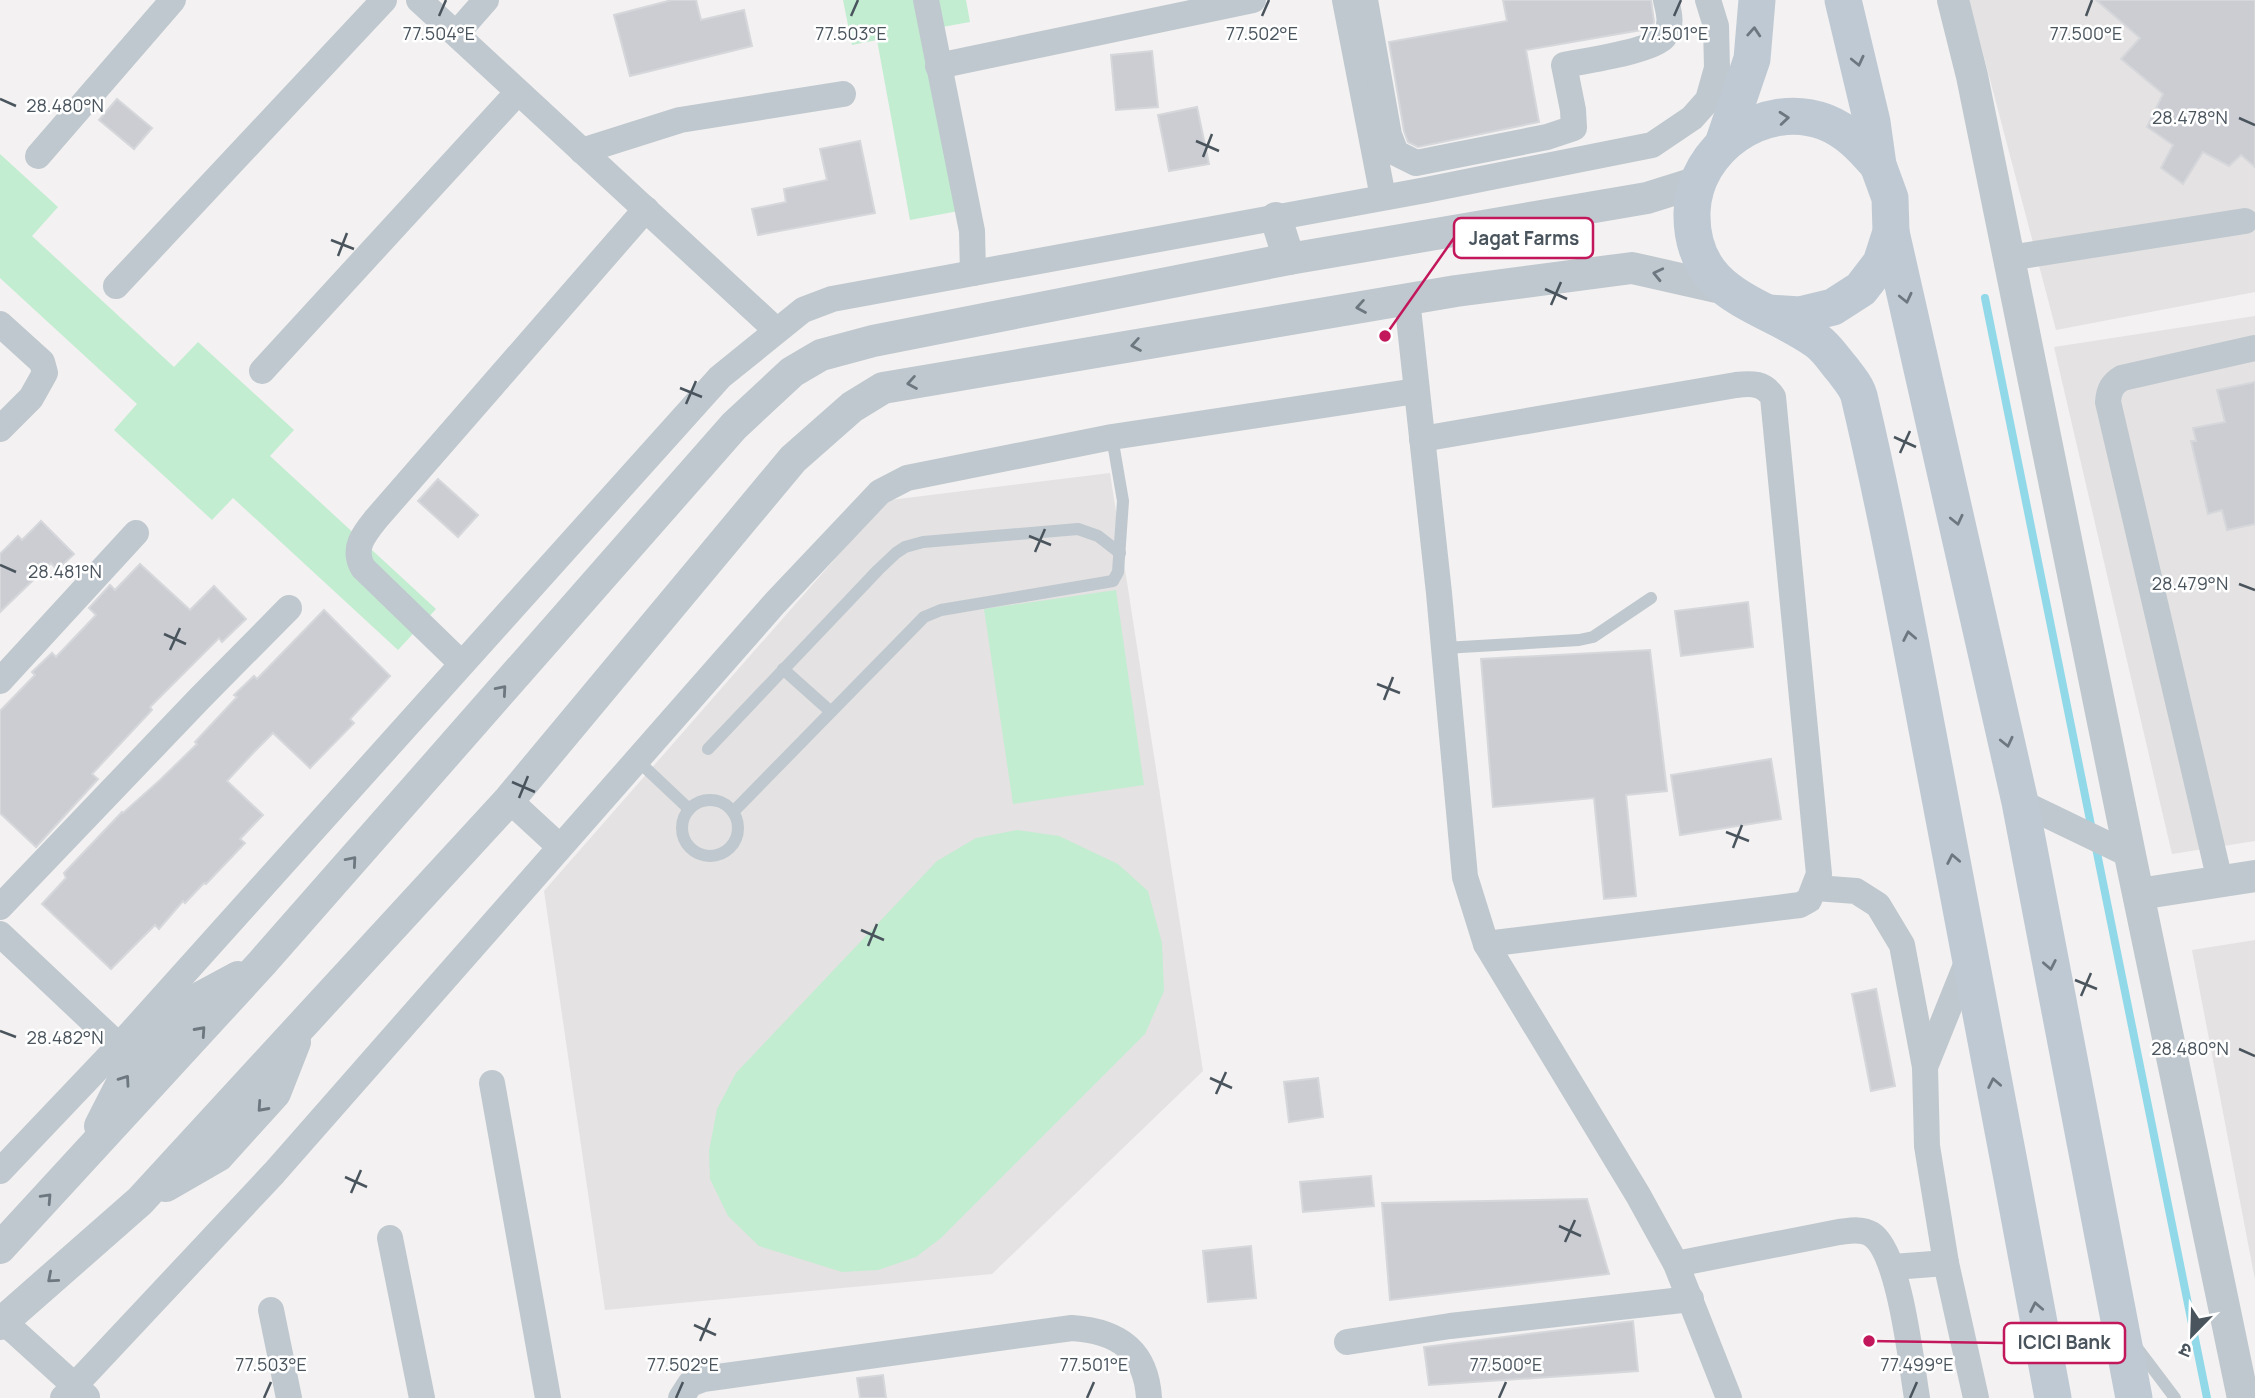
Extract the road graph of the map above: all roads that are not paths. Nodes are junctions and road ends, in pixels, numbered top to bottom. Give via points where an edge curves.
1 (173, 0) edge
2 (384, 0) edge
3 (419, 0) edge
4 (486, 0) edge
5 (926, 0) edge
6 (1253, 0) edge
7 (1345, 0) edge
8 (1365, 0) edge
9 (1666, 0) edge
10 (1709, 0) edge
11 (1757, 0) edge
12 (1843, 0) edge
13 (1953, 0) edge
14 (457, 33) junction
15 (938, 66) junction
16 (518, 92) junction
17 (843, 94) dead end
18 (1723, 144) junction
19 (582, 151) junction
20 (38, 156) dead end
21 (1878, 165) junction
22 (1698, 182) junction
23 (1383, 197) junction
24 (646, 209) junction
25 (1276, 218) junction
26 (2245, 221) dead end
27 (1891, 232) junction
28 (2008, 258) junction
29 (1289, 259) junction
30 (973, 273) junction
31 (116, 286) dead end
32 (1725, 289) junction
33 (1407, 299) junction
34 (1767, 313) junction
35 (0, 324) edge
36 (776, 330) junction
37 (2255, 348) edge
38 (262, 371) dead end
39 (1416, 391) junction
40 (0, 429) edge
41 (1112, 437) junction
42 (1422, 439) junction
43 (136, 533) dead end
44 (1120, 553) junction
45 (1651, 597) dead end
46 (289, 608) dead end
47 (1444, 648) junction
48 (461, 663) junction
49 (783, 669) junction
50 (0, 681) edge
51 (830, 711) junction
52 (708, 749) dead end
53 (637, 760) junction
54 (509, 800) junction
55 (2035, 808) junction
56 (689, 809) junction
57 (733, 812) junction
58 (560, 847) junction
59 (2118, 849) junction
60 (2255, 876) edge
61 (2220, 881) junction
62 (1815, 888) junction
63 (2139, 894) junction
64 (0, 907) edge
65 (0, 934) edge
66 (1486, 944) junction
67 (1970, 954) junction
68 (119, 1046) junction
69 (1925, 1068) junction
70 (492, 1083) dead end
71 (0, 1171) edge
72 (390, 1238) dead end
73 (0, 1248) edge
74 (1946, 1263) junction
75 (1676, 1264) junction
76 (1893, 1267) junction
77 (1691, 1299) junction
78 (271, 1310) dead end
79 (1, 1323) edge
80 (2120, 1324) junction
81 (1347, 1342) dead end
82 (2045, 1380) edge
83 (75, 1394) edge
84 (289, 1398) edge
85 (422, 1398) edge
86 (548, 1398) edge
87 (681, 1398) edge
88 (1149, 1398) edge
89 (1729, 1398) edge
90 (1917, 1398) edge
91 (1976, 1398) edge
92 (2134, 1398) edge
93 (2175, 1398) edge
94 (2243, 1398) edge

1 - 20 street
2 - 31 street
3 - 14 street
4 - 14 street
5 - 15 street
6 - 15 street
7 - 23 street
8 - 9 street via 1389,135 1395,153 1416,163 1574,128 1564,65 1646,48 1664,38 1671,21
10 - 23 street via 1716,26 1717,68 1708,100 1692,118 1652,145
18 -> 11 main road via 1752,59
12 -> 21 main road
13 - 28 street
14 - 16 street
15 - 30 street via 972,231
16 - 19 street
16 - 38 street
17 - 19 street via 680,120
18 -> 21 main road via 1752,124 1787,116 1823,121 1854,138
18 - 22 main road
19 - 24 street
21 - 27 main road via 1890,198
22 - 29 street via 1647,198
22 - 32 main road via 1692,210 1695,239 1706,267
23 - 25 street
24 - 36 street
24 - 48 street via 400,490 358,548 363,568
25 - 29 street
25 - 30 street
26 - 28 street
27 - 34 main road via 1881,263 1860,289 1833,307 1800,316
27 -> 55 main road
28 - 59 street
73 -> 29 street via 262,963 734,426 792,372 821,355 873,341
30 - 36 street via 832,299 803,310
32 -> 33 street via 1632,268
32 - 34 main road
33 - 39 street
33 -> 54 street via 883,388 793,459
67 -> 34 main road via 1877,470 1857,388 1821,343
35 - 40 street via 42,362 45,373 31,398
36 - 48 street via 720,377
37 - 61 street via 2122,378 2109,391 2108,402
39 - 41 street
39 - 42 street
41 - 44 lane via 1123,495
41 - 53 street via 907,478 880,492
42 - 47 street
42 - 62 street via 1736,385 1754,383 1768,389 1775,415 1817,846
43 - 50 street
44 - 49 lane via 1098,536 1078,529 905,547
44 - 51 lane via 1113,581 941,610 924,617
45 - 47 lane via 1586,639
46 - 64 street
47 - 66 street via 1465,877
48 - 68 street
49 - 51 lane
49 - 52 lane
51 - 57 lane
53 - 56 lane
53 - 58 street
54 - 58 street
54 -> 79 street via 302,1024 275,1093 218,1156 140,1201
55 - 59 street
55 -> 80 main road
56 - 57 lane via 702,800 715,800
56 - 57 lane via 682,822 684,838 699,854 709,856 728,849 737,837
58 - 83 street
59 - 63 street
60 - 61 street
61 - 63 street
62 - 66 street via 1810,900 1800,905
62 - 69 street via 1856,891 1878,905 1902,945
63 - 94 street
65 - 68 street
66 - 75 street
67 - 69 street
82 -> 67 main road
68 - 71 street
69 - 74 street via 1927,1146
70 - 86 street
72 - 85 street
74 - 76 street
74 - 91 street
75 - 76 street via 1858,1230 1882,1244
75 - 77 street
76 - 90 street
77 - 81 street
77 - 89 street
78 - 84 street
79 - 83 street
80 - 92 main road
80 - 93 lane
87 - 88 street via 690,1384 703,1379 1072,1328 1090,1329 1121,1341 1143,1367

